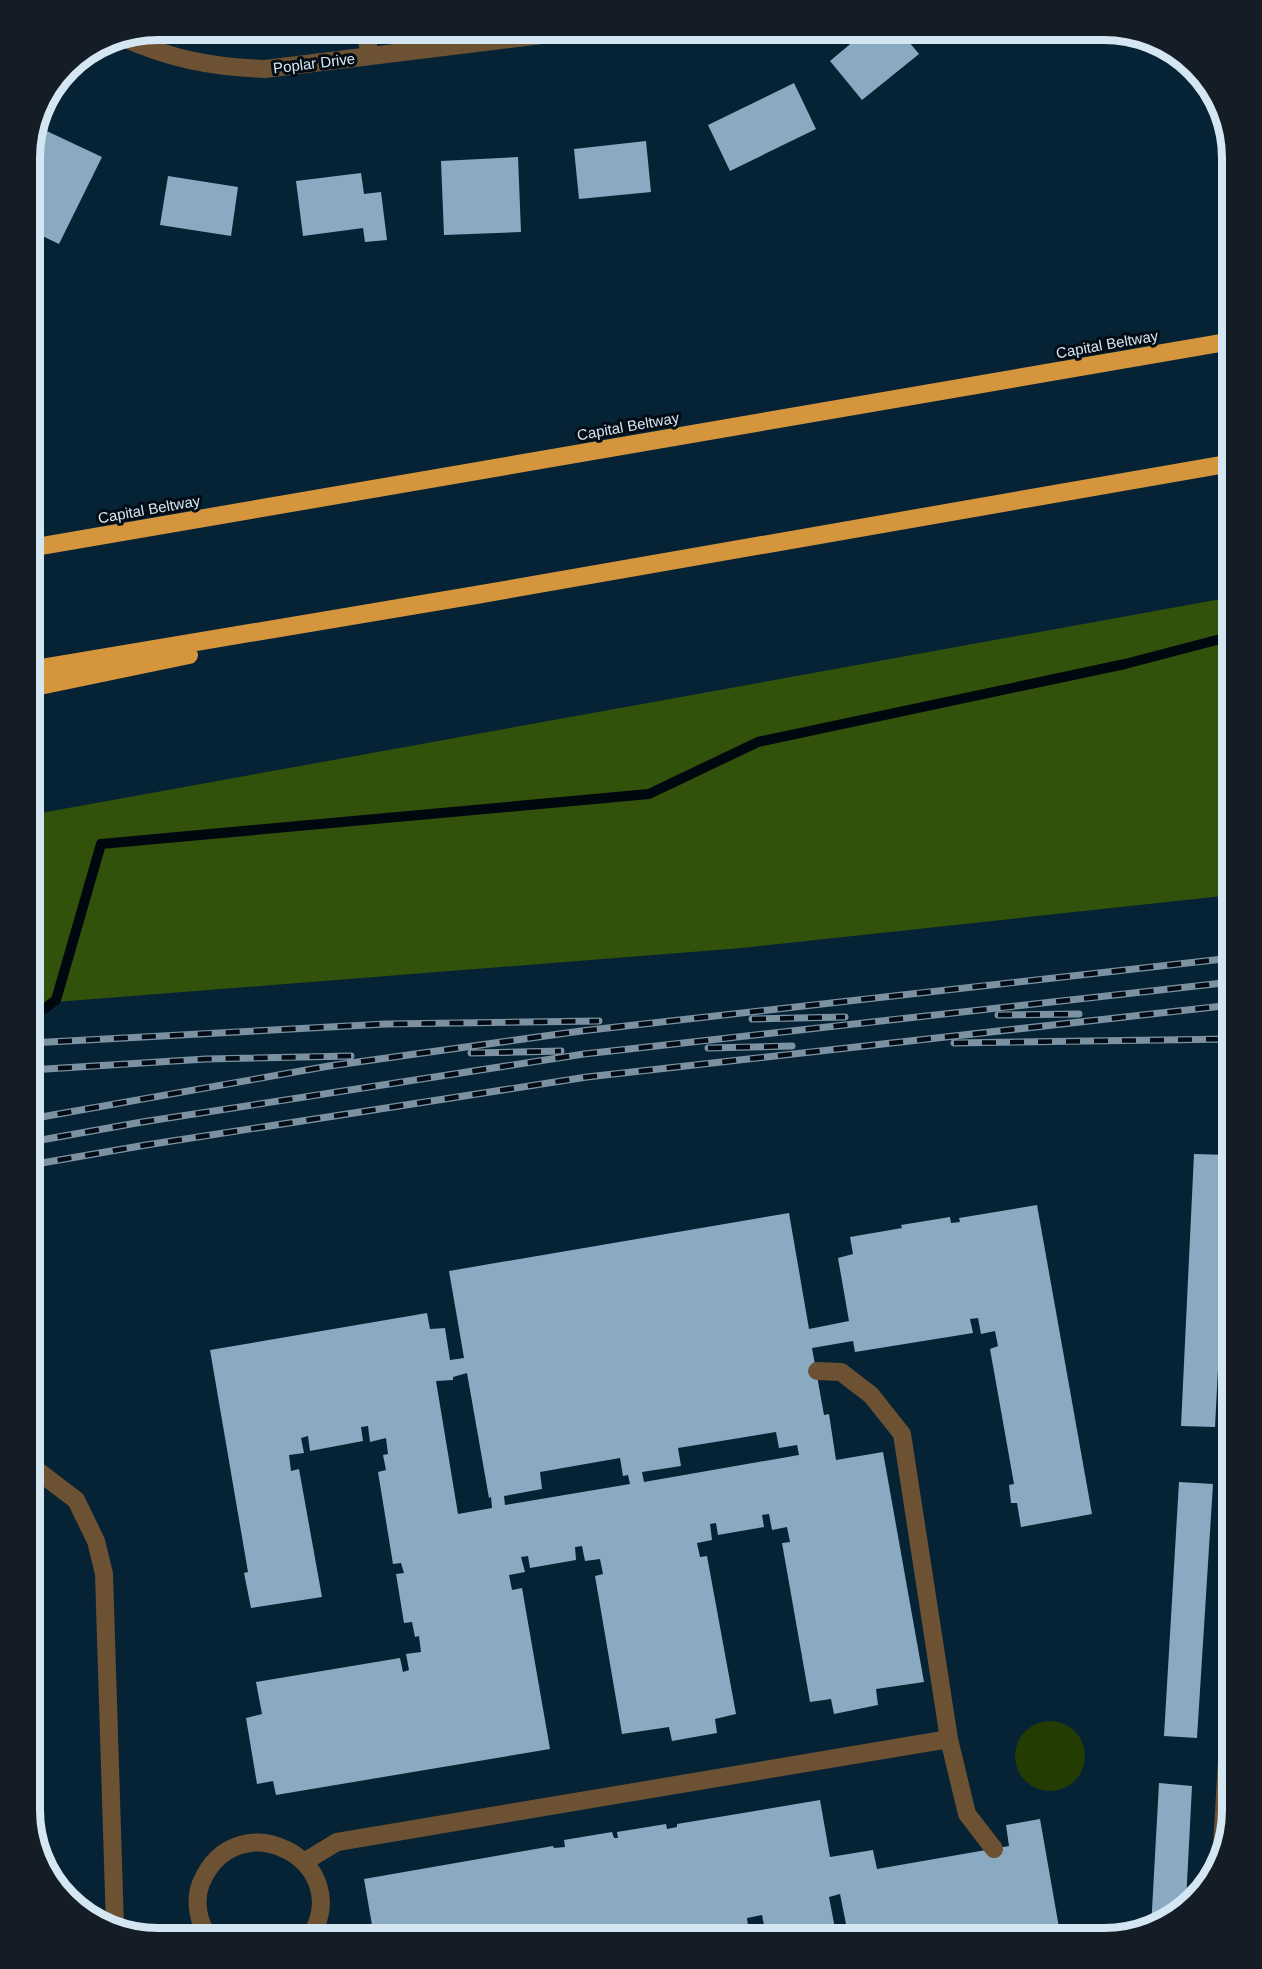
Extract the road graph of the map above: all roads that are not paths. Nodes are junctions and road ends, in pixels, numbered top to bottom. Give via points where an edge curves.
1 (367, 41) edge
2 (492, 41) edge
3 (135, 43) edge
4 (370, 56) junction
5 (1222, 343) edge
6 (1222, 466) edge
7 (41, 546) edge
8 (476, 595) junction
9 (41, 668) edge
10 (41, 686) edge
11 (817, 1371) dead end
12 (40, 1473) edge
13 (949, 1739) junction
14 (994, 1849) dead end
15 (304, 1862) junction
16 (116, 1920) edge
17 (202, 1928) edge
18 (315, 1928) edge

1 - 4 street
2 - 4 street, Poplar Drive
3 - 4 street, Poplar Drive via 193,62 226,67 265,69
5 - 7 highway, Capital Beltway
6 - 8 highway
8 - 9 highway
8 - 10 highway
11 - 13 street via 841,1372 871,1395 902,1434
12 - 16 street via 75,1500 96,1541 104,1574
13 - 14 street via 968,1814
13 - 15 street via 337,1842
15 - 17 street via 280,1845 260,1841 239,1845 221,1855 207,1870 199,1888
15 - 18 street via 319,1888 321,1908

